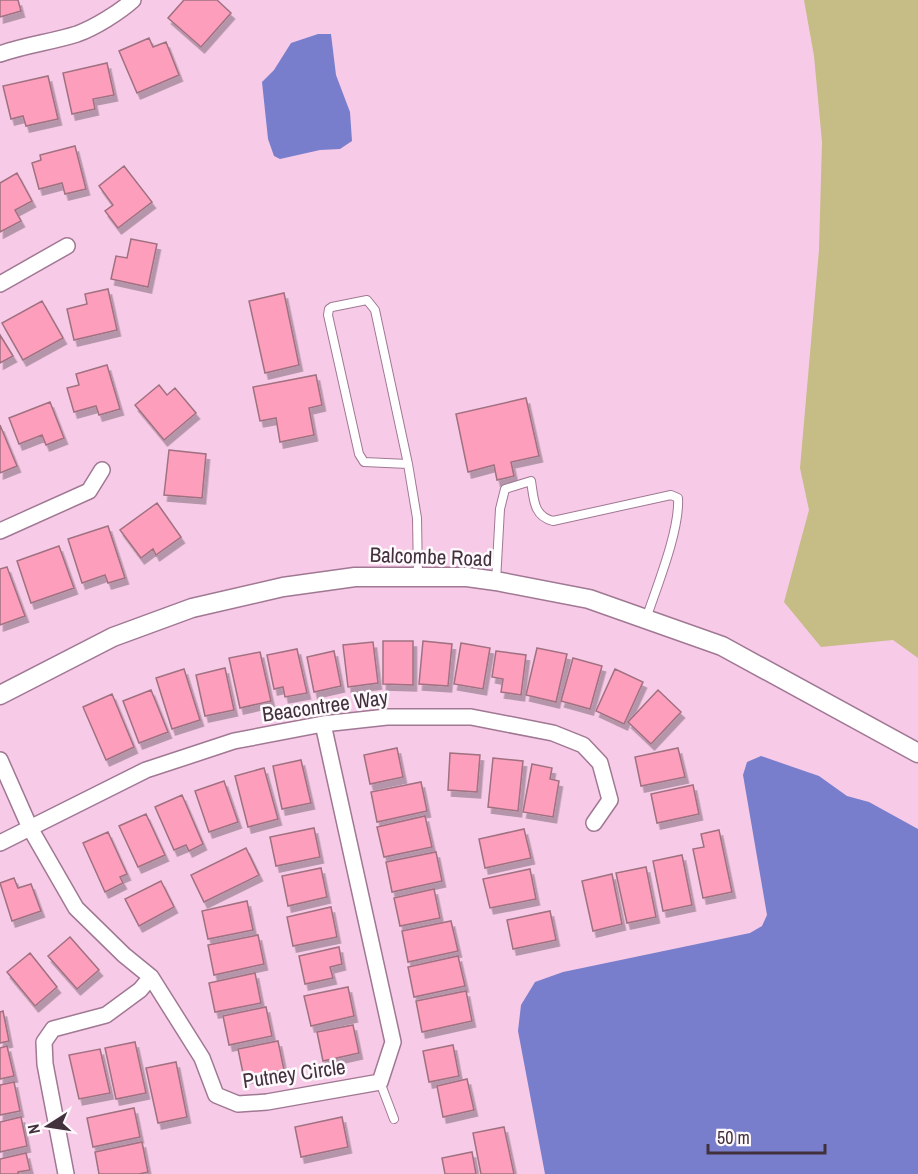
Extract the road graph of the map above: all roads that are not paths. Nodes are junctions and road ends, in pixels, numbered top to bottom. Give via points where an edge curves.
1 (133, 0) edge
2 (0, 54) edge
3 (67, 246) dead end
4 (0, 284) edge
5 (408, 464) junction
6 (102, 470) dead end
7 (0, 531) edge
8 (418, 577) junction
9 (496, 581) junction
10 (646, 619) junction
11 (0, 696) edge
12 (322, 724) junction
13 (918, 753) edge
14 (0, 760) edge
15 (594, 823) dead end
16 (30, 828) junction
17 (0, 843) edge
18 (152, 977) junction
19 (380, 1082) junction
20 (394, 1119) dead end
21 (66, 1174) edge

1 - 2 street via 79,33
3 - 4 street
5 - 5 lane via 375,310 367,300 332,307 328,315 359,454 371,464
5 - 8 lane via 417,518
6 - 7 street via 89,491
8 - 9 street, Balcombe Road
8 - 11 street, Balcombe Road via 355,577 283,587 192,608 113,637
9 - 10 street, Balcombe Road via 589,599
9 - 10 lane via 500,509 506,489 531,481 537,511 544,519 553,521 671,495 678,498 679,510
10 - 13 street, Balcombe Road via 722,646
12 - 15 street, Beacontree Way via 387,717 471,717 553,733 583,745 600,763 610,800
12 - 16 street, Beacontree Way via 234,741 146,770
12 - 19 street via 393,1042
14 - 16 street, Putney Circle
16 - 17 street, Beacontree Way
16 - 18 street, Putney Circle via 76,908
18 - 19 street, Putney Circle via 202,1058 216,1095 238,1104 267,1102
18 - 21 street via 106,1015 53,1029 44,1042
19 - 20 lane

